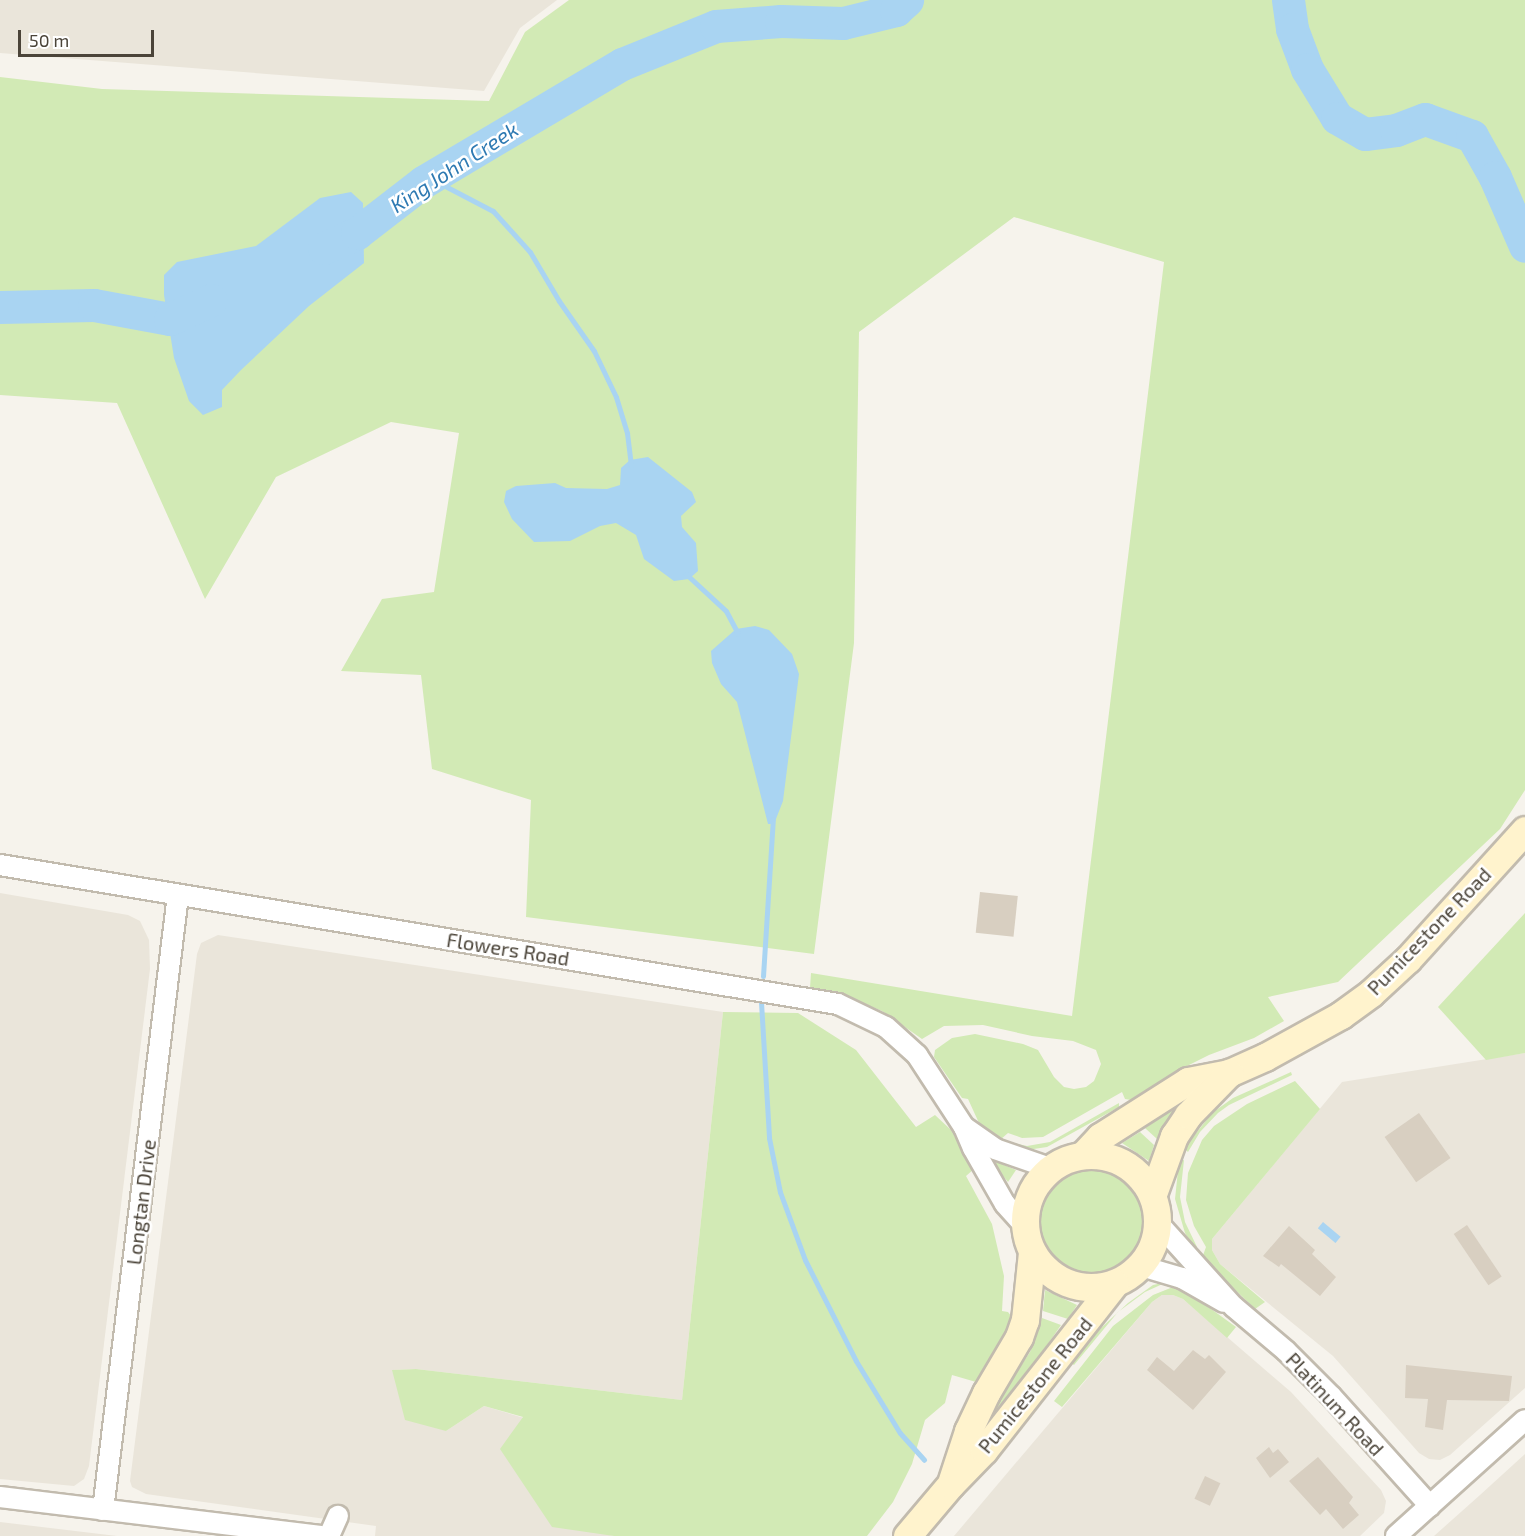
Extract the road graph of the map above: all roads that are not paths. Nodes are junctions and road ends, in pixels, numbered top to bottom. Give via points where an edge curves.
1 (1525, 830) edge
2 (0, 865) edge
3 (178, 895) junction
4 (1229, 1072) junction
5 (964, 1126) junction
6 (1083, 1155) junction
7 (1050, 1168) junction
8 (1153, 1194) junction
9 (1158, 1223) junction
10 (1024, 1225) junction
11 (1032, 1252) junction
12 (1140, 1266) junction
13 (1115, 1283) junction
14 (1234, 1307) junction
15 (1525, 1420) edge
16 (951, 1484) junction
17 (0, 1497) edge
18 (1430, 1506) junction
19 (103, 1510) junction
20 (338, 1516) dead end
21 (321, 1536) edge
22 (328, 1536) edge
23 (907, 1536) edge
24 (1396, 1536) edge

1 - 4 main road, Pumicestone Road via 1408,959 1371,993 1306,1036
2 - 3 street, Flowers Road
3 - 5 street, Flowers Road via 838,1004 864,1015 903,1041 933,1077
3 - 19 street, Longtan Drive
4 - 6 main road, Pumicestone Road via 1188,1081 1100,1137
4 - 8 main road, Pumicestone Road via 1188,1115 1174,1136
5 - 7 street, Flowers Road via 995,1149
5 - 10 street, Flowers Road via 1005,1203
6 - 7 main road
6 - 8 main road via 1104,1155 1124,1163 1141,1176
7 - 10 main road via 1035,1184 1026,1203
8 - 9 main road
9 - 12 main road via 1156,1239
9 - 14 street, Platinum Road
10 - 11 main road
11 - 13 main road via 1044,1268 1077,1286
11 - 16 main road, Pumicestone Road via 1025,1320 968,1431
12 - 13 main road
12 - 14 street, Platinum Road via 1182,1278
13 - 16 main road, Pumicestone Road via 984,1450
14 - 18 street, Platinum Road via 1331,1396
15 - 18 street
16 - 23 main road, Pumicestone Road
17 - 19 street
18 - 24 street
19 - 21 street
20 - 22 street

